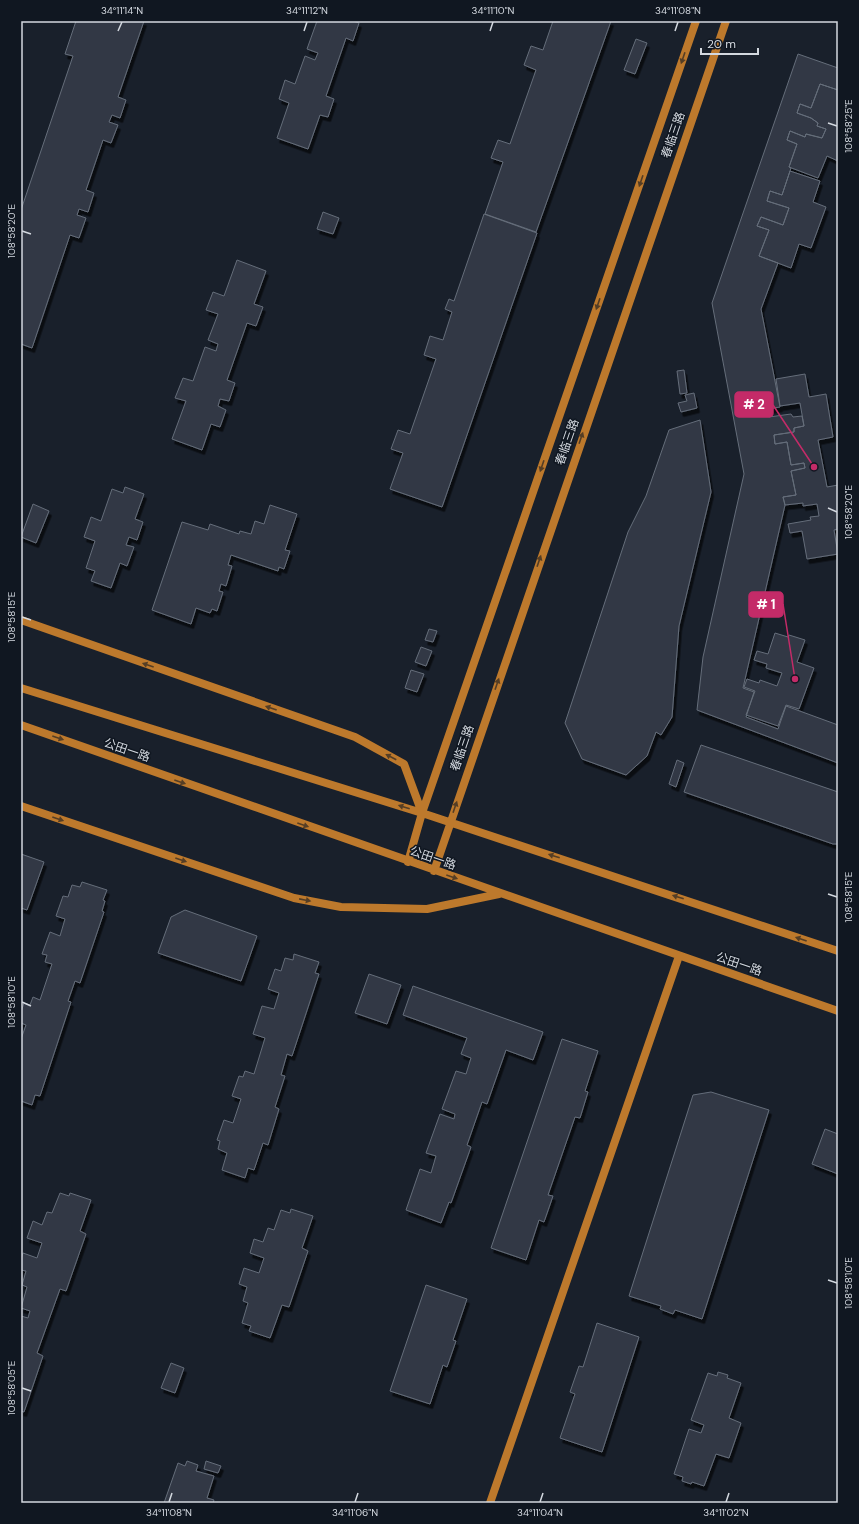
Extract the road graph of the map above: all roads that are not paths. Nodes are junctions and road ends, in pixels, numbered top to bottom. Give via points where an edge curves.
1 (696, 21) edge
2 (726, 21) edge
3 (21, 620) edge
4 (21, 688) edge
5 (21, 725) edge
6 (21, 806) edge
7 (422, 812) junction
8 (450, 822) junction
9 (408, 862) junction
10 (434, 871) junction
11 (501, 894) junction
12 (838, 951) edge
13 (679, 956) junction
14 (838, 1011) edge
15 (490, 1503) edge

1 -> 7 street, 春临三路
8 -> 2 street, 春临三路
7 -> 3 street via 404,764 354,737
7 -> 4 street
5 -> 9 street, 公田一路
6 -> 11 street via 294,898 341,907 427,909
7 - 8 street
7 - 9 street, 春临三路
8 - 10 street, 春临三路
12 -> 8 street
9 - 10 street, 公田一路
10 -> 11 street, 公田一路
11 - 13 street, 公田一路
13 - 14 street, 公田一路
13 - 15 street

